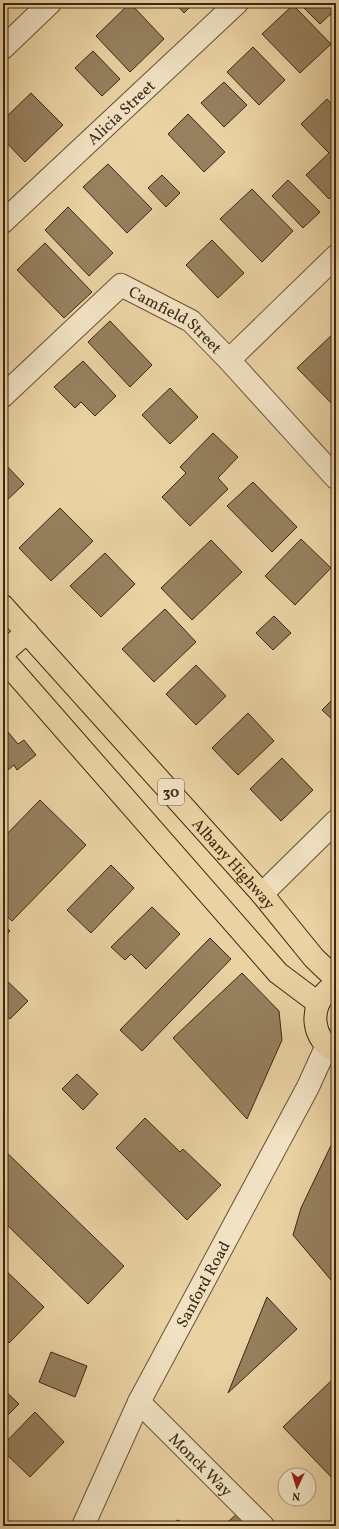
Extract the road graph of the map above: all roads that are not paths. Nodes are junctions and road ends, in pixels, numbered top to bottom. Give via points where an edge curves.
1 (50, 3) edge
2 (237, 3) edge
3 (3, 48) edge
4 (3, 222) edge
5 (336, 256) edge
6 (230, 360) junction
7 (3, 396) edge
8 (336, 478) edge
9 (3, 606) edge
10 (27, 632) junction
11 (3, 654) edge
12 (3, 659) edge
13 (336, 821) edge
14 (262, 894) junction
15 (336, 979) edge
16 (336, 985) edge
17 (318, 1003) junction
18 (331, 1048) edge
19 (139, 1402) junction
20 (83, 1526) edge
21 (263, 1526) edge

1 - 3 street
2 - 4 street, Alicia Street
5 - 6 street
6 - 7 street, Camfield Street via 191,321 121,285
6 - 8 street, Camfield Street
9 - 10 highway, Albany Highway / 30
10 - 11 highway
10 - 14 highway, Albany Highway / 30
12 - 17 highway, 30 via 278,973
13 - 14 street
14 - 15 highway, Albany Highway / 30 via 314,958
16 - 17 highway via 327,991
17 - 18 highway via 315,1013 316,1028 320,1038
18 - 19 street, Sanford Road
19 - 20 street, Sanford Road
19 - 21 street, Monck Way

